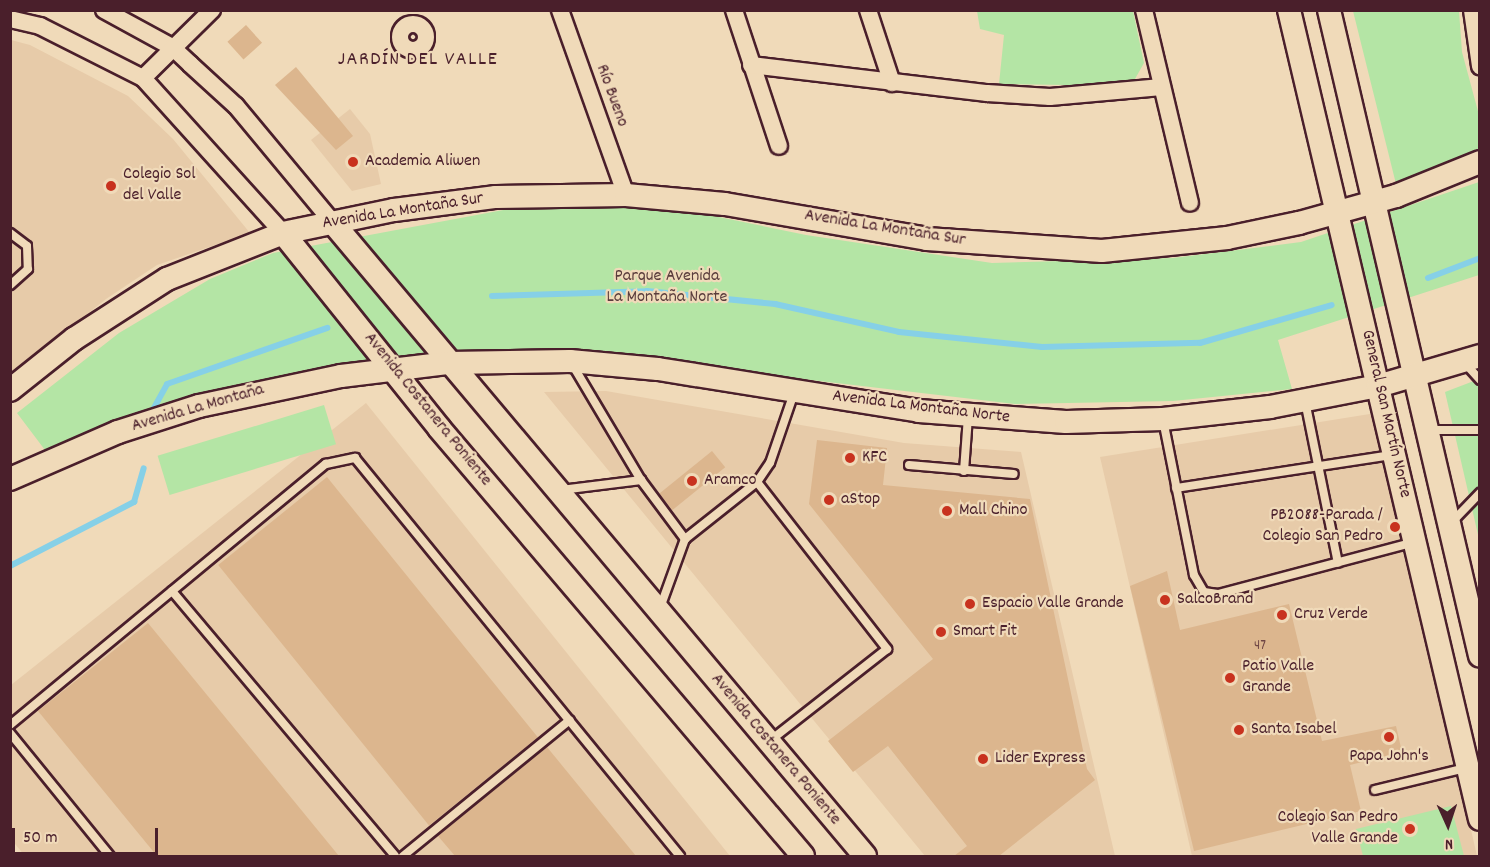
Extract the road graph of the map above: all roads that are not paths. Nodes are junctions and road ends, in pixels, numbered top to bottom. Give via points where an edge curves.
1 (104, 10) edge
2 (212, 10) edge
3 (560, 10) edge
4 (734, 10) edge
5 (868, 10) edge
6 (1144, 10) edge
7 (1289, 10) edge
8 (1329, 10) edge
9 (1475, 15) edge
10 (10, 19) edge
11 (172, 47) junction
12 (751, 65) junction
13 (1479, 66) edge
14 (143, 78) junction
15 (892, 82) junction
16 (1162, 87) junction
17 (779, 146) dead end
18 (1479, 162) edge
19 (626, 195) junction
20 (1190, 202) dead end
21 (1375, 202) junction
22 (1338, 213) junction
23 (333, 223) junction
24 (10, 233) edge
25 (283, 233) junction
26 (10, 285) edge
27 (1472, 359) edge
28 (570, 361) junction
29 (449, 363) junction
30 (394, 369) junction
31 (1413, 377) junction
32 (1479, 380) edge
33 (1378, 386) junction
34 (10, 390) edge
35 (795, 390) junction
36 (1304, 400) junction
37 (968, 417) junction
38 (1163, 419) junction
39 (1426, 430) junction
40 (1479, 430) edge
41 (1394, 454) junction
42 (909, 465) dead end
43 (1318, 466) junction
44 (14, 470) edge
45 (964, 471) junction
46 (1014, 474) dead end
47 (641, 480) junction
48 (757, 482) junction
49 (1176, 488) junction
50 (557, 490) junction
51 (1479, 493) edge
52 (1448, 525) junction
53 (685, 539) junction
54 (1415, 542) junction
55 (1338, 562) junction
56 (172, 591) junction
57 (659, 612) junction
58 (1479, 656) edge
59 (570, 720) junction
60 (10, 725) edge
61 (10, 733) edge
62 (769, 742) junction
63 (1468, 768) junction
64 (1375, 790) dead end
65 (1479, 819) edge
66 (110, 856) edge
67 (395, 856) edge
68 (403, 856) edge
69 (680, 856) edge
70 (803, 856) edge
71 (865, 856) edge

1 - 11 street, Avenida Costanera Poniente
2 - 11 street
3 - 19 street, Río Bueno
4 - 12 street
5 - 15 street
6 - 16 street
7 - 22 main road, General San Martín Norte
8 - 21 main road, General San Martín Norte
9 - 13 street
10 - 14 street, Avenida Costanera Poniente via 40,26
11 - 14 street
11 - 23 street, Avenida Costanera Poniente via 236,106
12 - 15 street
12 - 17 street
14 - 25 street, Avenida Costanera Poniente
15 - 16 street via 1050,97
16 - 20 street
18 - 21 main road, Avenida La Montaña Sur
19 - 22 main road, Avenida La Montaña Sur via 725,204 927,239 1102,250 1227,238
19 - 23 main road, Avenida La Montaña Sur via 496,197
21 - 22 main road, Avenida La Montaña Sur
21 - 31 main road, General San Martín Norte
22 - 33 main road, General San Martín Norte
23 - 25 main road, Avenida La Montaña Sur
23 - 29 main road, Avenida Costanera Poniente
24 - 26 lane via 27,246 28,269
25 - 30 main road, Avenida Costanera Poniente
25 - 34 main road via 167,279 74,339
27 - 31 main road, Avenida La Montaña Norte
27 - 32 lane
28 - 29 main road, Avenida La Montaña Norte
28 - 35 main road, Avenida La Montaña Norte
28 - 47 lane
29 - 30 main road, Avenida La Montaña Norte
29 - 50 main road, Avenida Costanera Poniente
30 - 44 main road, Avenida La Montaña via 199,406
30 - 70 main road, Avenida Costanera Poniente
31 - 33 main road, Avenida La Montaña Norte
31 - 39 main road, General San Martín Norte
33 - 36 main road, Avenida La Montaña Norte
33 - 41 main road, General San Martín Norte
35 - 37 main road, Avenida La Montaña Norte
35 - 48 lane via 780,440
36 - 38 main road, Avenida La Montaña Norte
36 - 43 lane
37 - 38 main road, Avenida La Montaña Norte
37 - 45 lane
38 - 49 lane
39 - 40 lane
39 - 52 main road, General San Martín Norte
41 - 43 lane
41 - 54 main road, General San Martín Norte
42 - 45 lane
43 - 49 lane
43 - 55 lane
45 - 46 lane
47 - 50 lane
47 - 53 lane
48 - 53 lane
48 - 62 lane via 887,649
49 - 55 lane via 1194,575 1204,592 1218,594
50 - 57 main road, Avenida Costanera Poniente
51 - 52 lane
52 - 58 main road, General San Martín Norte
53 - 57 lane
54 - 55 lane
54 - 63 main road, General San Martín Norte
56 - 59 lane via 326,464 360,459
56 - 60 lane
56 - 67 lane
57 - 62 main road, Avenida Costanera Poniente
59 - 68 lane
59 - 69 lane
61 - 66 lane
62 - 71 main road, Avenida Costanera Poniente
63 - 64 lane
63 - 65 main road, General San Martín Norte

